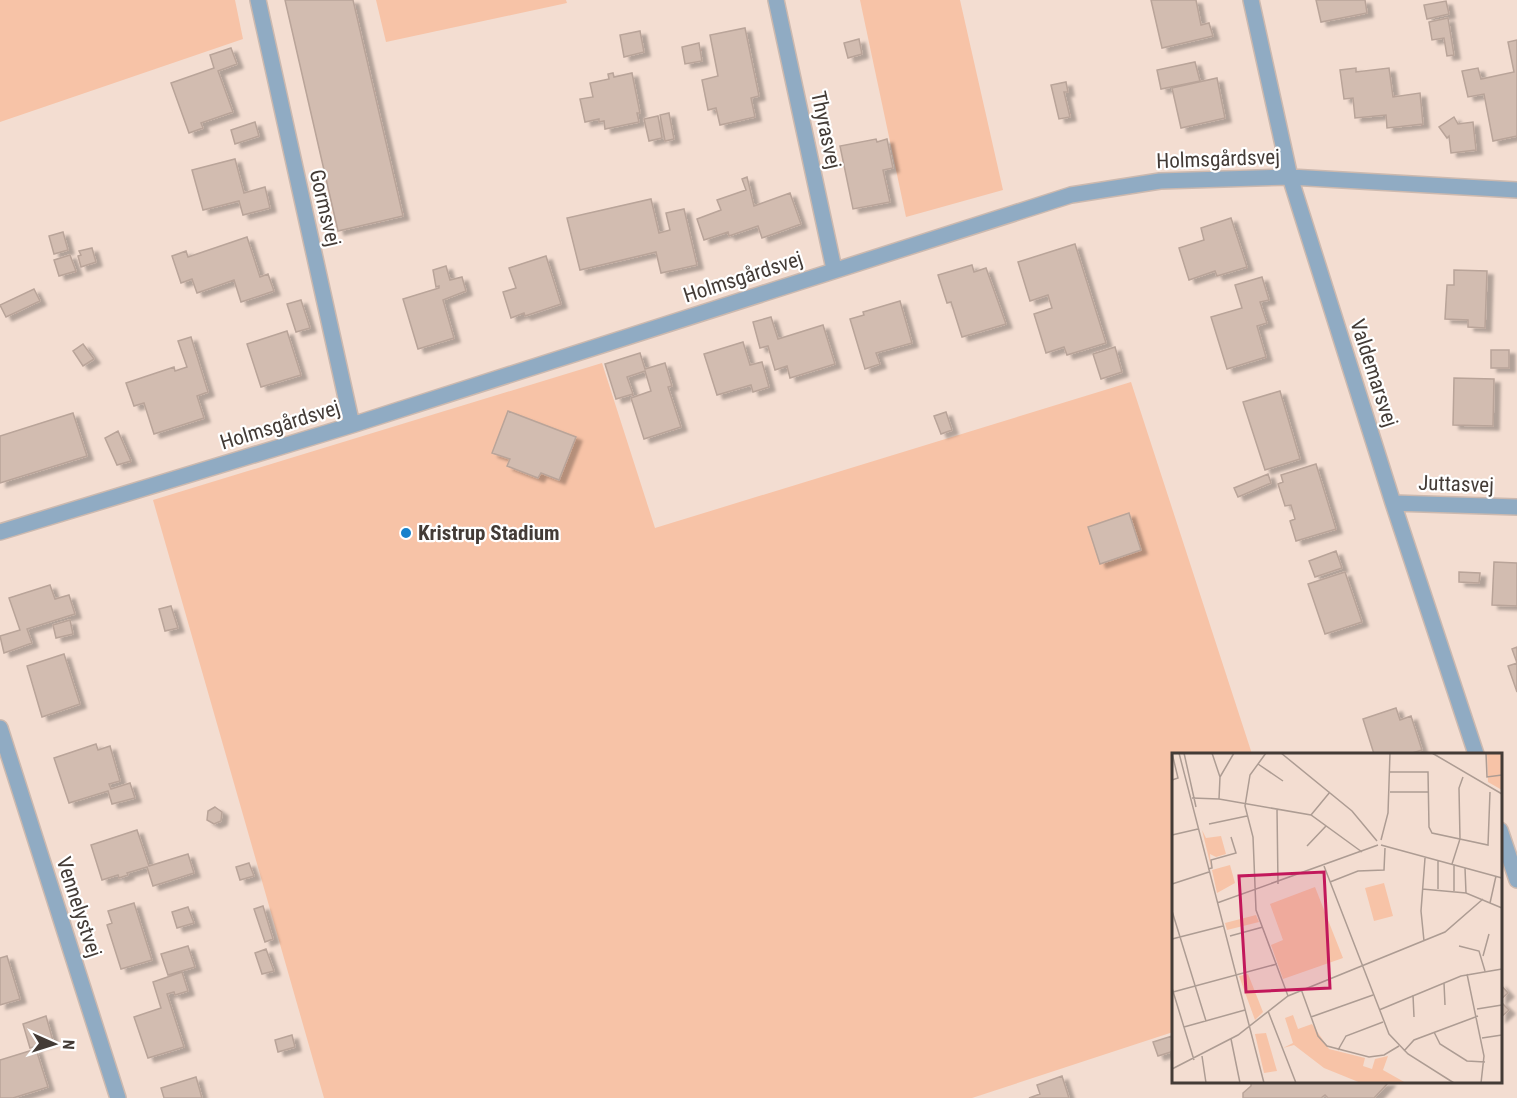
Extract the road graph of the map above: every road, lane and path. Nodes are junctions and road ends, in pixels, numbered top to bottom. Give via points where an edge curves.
1 (258, 0) edge
2 (776, 0) edge
3 (1251, 0) edge
4 (1290, 177) junction
5 (1517, 190) edge
6 (834, 269) junction
7 (352, 425) junction
8 (1393, 503) junction
9 (1517, 507) edge
10 (0, 532) edge
11 (0, 728) edge
12 (1476, 753) edge
13 (1502, 836) edge
14 (1517, 880) edge
15 (118, 1098) edge

1 - 7 street, Gormsvej
2 - 6 street, Thyrasvej
3 - 4 street, Valdemarsvej
4 - 5 street, Holmsgårdsvej
4 - 6 street, Holmsgårdsvej via 1160,181 1071,195
4 - 8 street, Valdemarsvej
6 - 7 street, Holmsgårdsvej
7 - 10 street, Holmsgårdsvej
8 - 9 street, Juttasvej
8 - 12 street, Valdemarsvej
11 - 15 street, Vennelystvej
13 - 14 street

